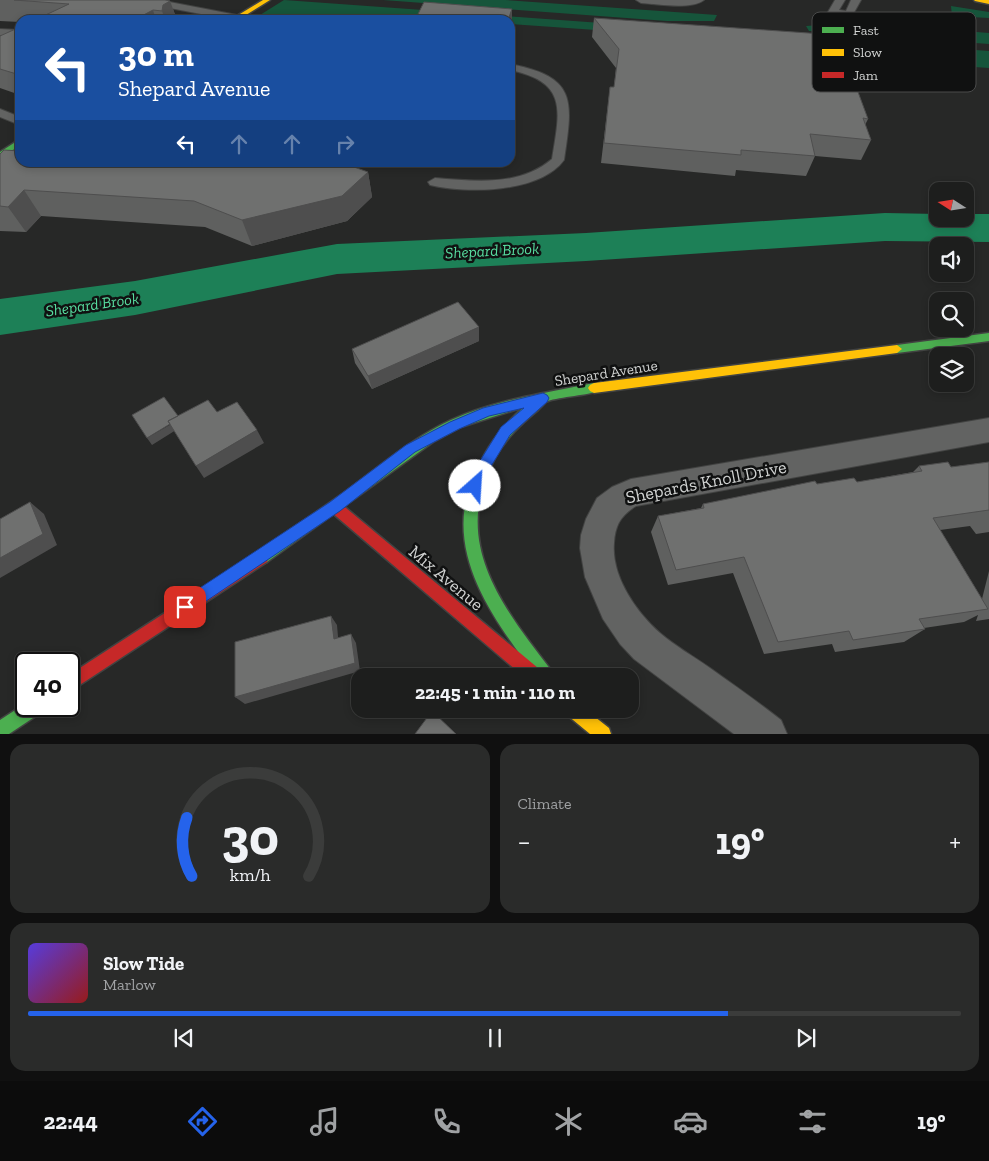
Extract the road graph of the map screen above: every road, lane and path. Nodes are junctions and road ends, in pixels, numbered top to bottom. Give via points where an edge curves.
1 (144, 0) edge
2 (267, 0) edge
3 (641, 0) edge
4 (699, 0) edge
5 (840, 0) edge
6 (856, 0) edge
7 (977, 0) edge
8 (989, 2) edge
9 (833, 12) edge
10 (849, 12) edge
11 (216, 15) edge
12 (242, 15) edge
13 (0, 32) edge
14 (15, 34) edge
15 (515, 68) edge
16 (0, 113) edge
17 (15, 119) edge
18 (15, 146) edge
19 (0, 155) edge
20 (435, 182) dead end
21 (989, 336) edge
22 (543, 398) junction
23 (989, 430) edge
24 (335, 507) junction
25 (525, 668) edge
26 (539, 668) edge
27 (80, 677) edge
28 (20, 717) edge
29 (583, 718) edge
30 (0, 730) edge
31 (602, 734) edge
32 (767, 734) edge

1 - 11 lane
2 - 12 main road
3 - 4 lane via 675,3
5 - 9 lane
6 - 10 lane
7 - 8 main road
13 - 14 lane
15 - 20 lane via 546,76 559,90 565,114 558,160 540,174 520,180 476,186
16 - 17 lane
18 - 19 main road
21 - 22 main road, Shepard Avenue via 602,387
22 - 24 main road, Shepard Avenue via 487,412 454,425 410,449
22 - 26 main road via 505,431 478,476 472,495 469,534 471,554 497,609
23 - 32 street, Shepards Knoll Drive via 631,493 613,502 603,518 596,557 621,613 642,641
24 - 25 main road, Mix Avenue
24 - 27 main road, Shepard Avenue
28 - 30 main road
29 - 31 main road

